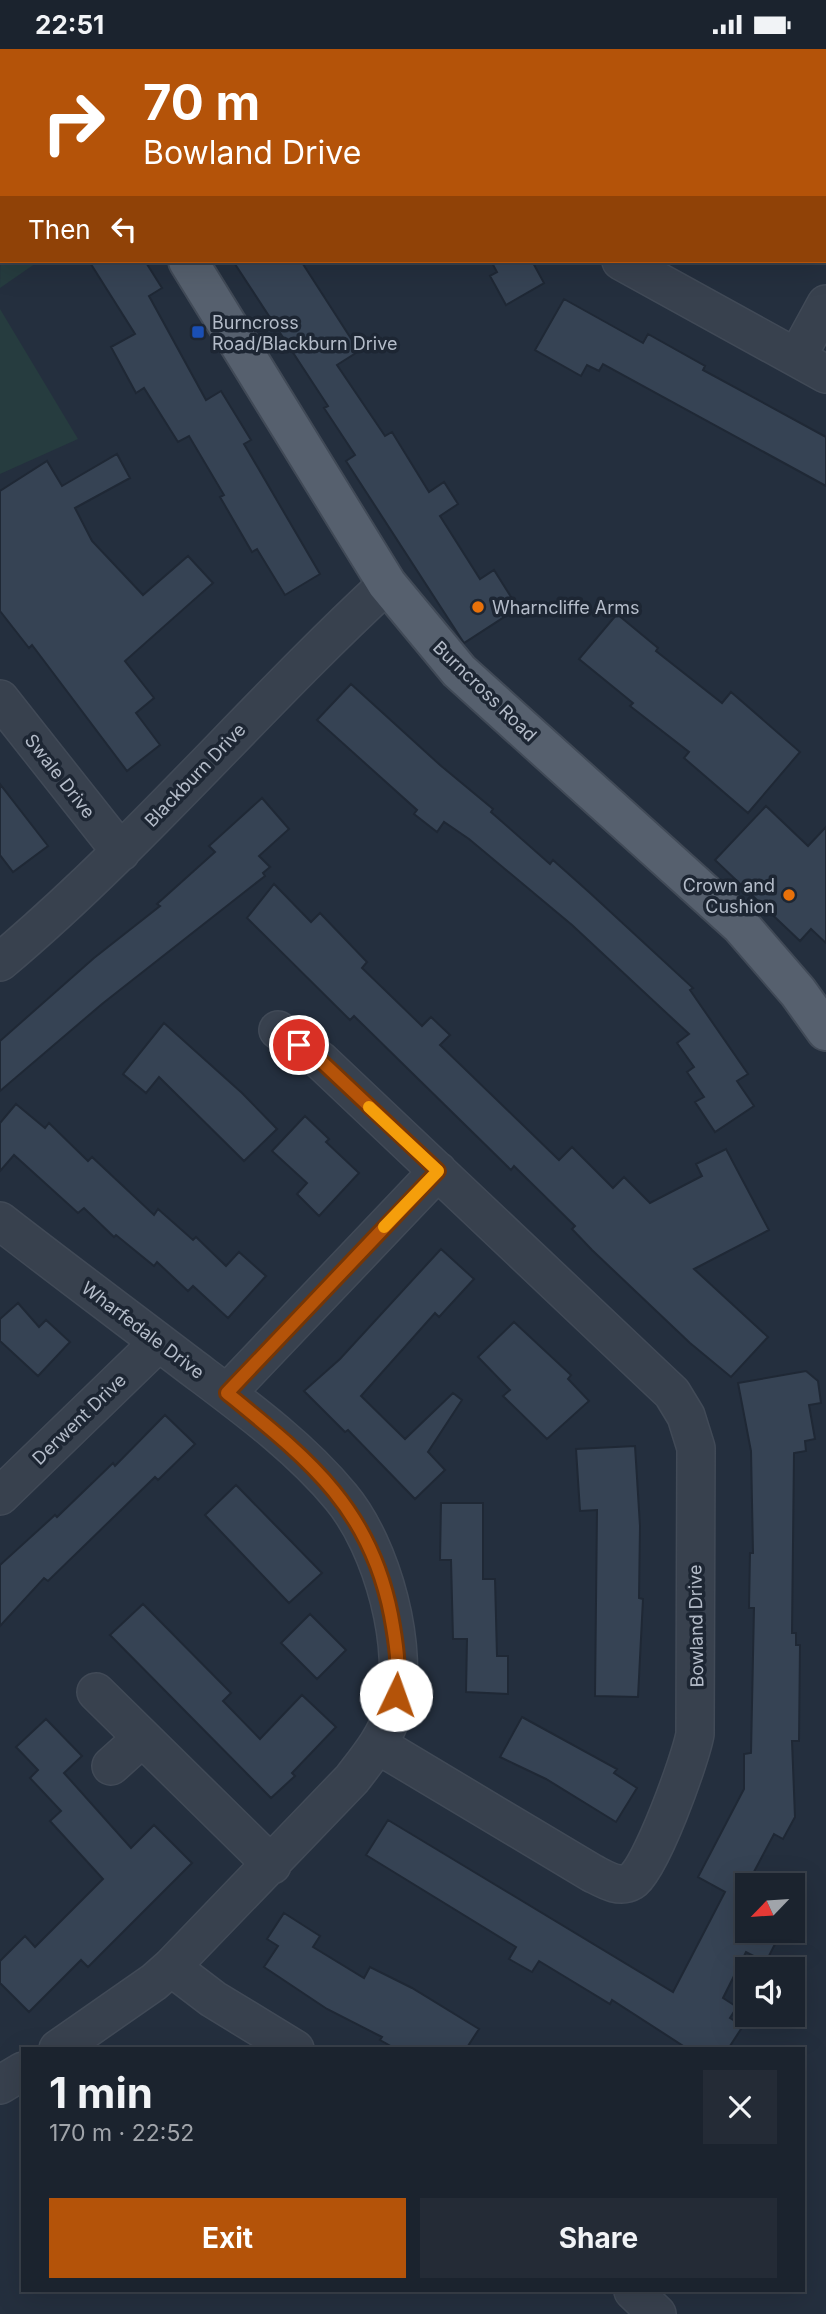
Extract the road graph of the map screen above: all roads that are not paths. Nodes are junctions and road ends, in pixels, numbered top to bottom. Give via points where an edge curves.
1 (189, 263) edge
2 (625, 263) edge
3 (826, 304) edge
4 (811, 365) edge
5 (387, 585) junction
6 (0, 699) edge
7 (121, 852) junction
8 (0, 962) edge
9 (278, 1030) dead end
10 (826, 1031) edge
11 (438, 1171) junction
12 (0, 1221) edge
13 (159, 1342) junction
14 (227, 1393) junction
15 (0, 1496) edge
16 (96, 1692) dead end
17 (141, 1739) junction
18 (378, 1745) junction
19 (111, 1766) dead end
20 (272, 1865) junction
21 (171, 1967) junction
22 (61, 2047) edge
23 (292, 2047) edge
24 (21, 2072) edge
25 (0, 2085) edge
26 (634, 2292) edge
27 (657, 2314) edge

1 - 5 main road, Burncross Road
2 - 4 street
3 - 4 street
5 - 7 street, Blackburn Drive via 308,657
5 - 10 main road, Burncross Road via 458,671 741,926
6 - 7 street, Swale Drive
7 - 8 street, Blackburn Drive
9 - 11 street, Bowland Drive via 321,1061
11 - 14 street
11 - 18 street, Bowland Drive via 672,1393 686,1416 696,1448 695,1734 643,1871 631,1882 613,1884
12 - 13 street, Wharfedale Drive
13 - 14 street, Wharfedale Drive
13 - 15 street, Derwent Drive
14 - 18 street, Wharfedale Drive via 341,1496 374,1555 389,1602 398,1678 393,1712
16 - 17 street
17 - 19 street
17 - 20 street
18 - 20 street, Wharfedale Drive
20 - 21 street, Wharfedale Drive
21 - 22 street, Wharfedale Drive
21 - 23 street
24 - 25 street
26 - 27 street

